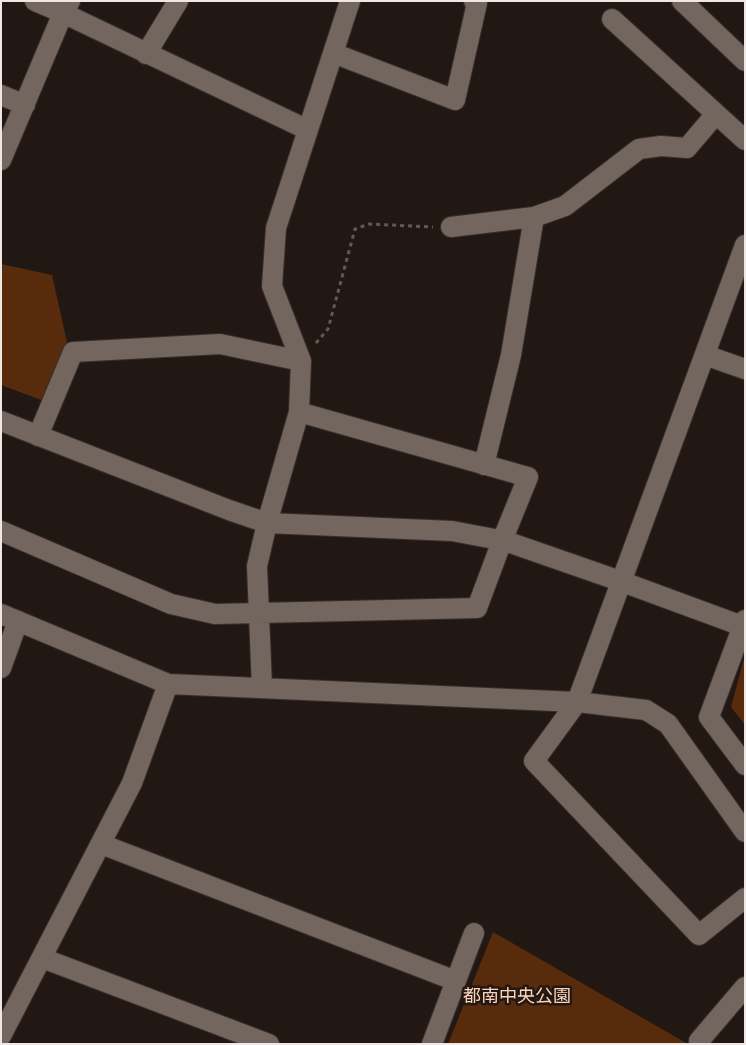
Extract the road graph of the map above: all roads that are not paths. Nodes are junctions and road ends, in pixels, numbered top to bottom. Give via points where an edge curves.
1 (35, 1) edge
2 (178, 1) edge
3 (350, 1) edge
4 (474, 1) edge
5 (682, 1) edge
6 (67, 7) edge
7 (612, 19) dead end
8 (146, 54) junction
9 (333, 54) junction
10 (745, 61) edge
11 (1, 95) edge
12 (25, 104) junction
13 (715, 115) junction
14 (308, 130) junction
15 (745, 140) edge
16 (1, 160) edge
17 (534, 217) junction
18 (451, 227) road end
19 (745, 245) edge
20 (705, 355) junction
21 (302, 361) junction
22 (745, 369) edge
23 (299, 412) junction
24 (1, 421) edge
25 (38, 436) junction
26 (484, 465) junction
27 (267, 523) junction
28 (1, 531) edge
29 (502, 541) junction
30 (620, 581) junction
31 (259, 613) junction
32 (10, 618) edge
33 (744, 625) edge
34 (1, 668) edge
35 (168, 684) junction
36 (262, 688) junction
37 (577, 702) junction
38 (745, 765) edge
39 (745, 832) edge
40 (101, 844) junction
41 (745, 898) edge
42 (474, 933) dead end
43 (42, 958) junction
44 (456, 981) junction
45 (745, 986) edge
46 (1, 1036) edge
47 (699, 1041) dead end
48 (269, 1044) edge
49 (432, 1044) edge

1 - 6 street
2 - 8 street
3 - 9 street
4 - 9 street via 477,3 455,100
5 - 10 street
6 - 8 street
6 - 12 street
7 - 13 street
8 - 14 street
9 - 14 street
11 - 12 street
12 - 16 street
13 - 15 street
13 - 17 street via 687,148 661,146 639,149 565,206
14 - 21 street via 276,228 272,286
17 - 18 street
17 - 26 street via 511,355
19 - 20 street
20 - 22 street
20 - 30 street
21 - 23 street
21 - 25 street via 220,344 73,352
23 - 26 street
23 - 27 street
24 - 25 street
25 - 27 street
26 - 29 street via 528,477
27 - 29 street via 452,531
27 - 31 street via 257,566
28 - 31 street via 171,604 215,614
29 - 30 street
29 - 31 street via 477,608
30 - 33 street
30 - 37 street
31 - 36 street
32 - 34 street
32 - 35 street
33 - 38 street via 709,717
35 - 36 street
35 - 40 street via 132,783
36 - 37 street
37 - 39 street via 646,710 668,724
37 - 41 street via 534,761 699,935
40 - 43 street
40 - 44 street
42 - 44 street
43 - 46 street
43 - 48 street
44 - 49 street
45 - 47 street

